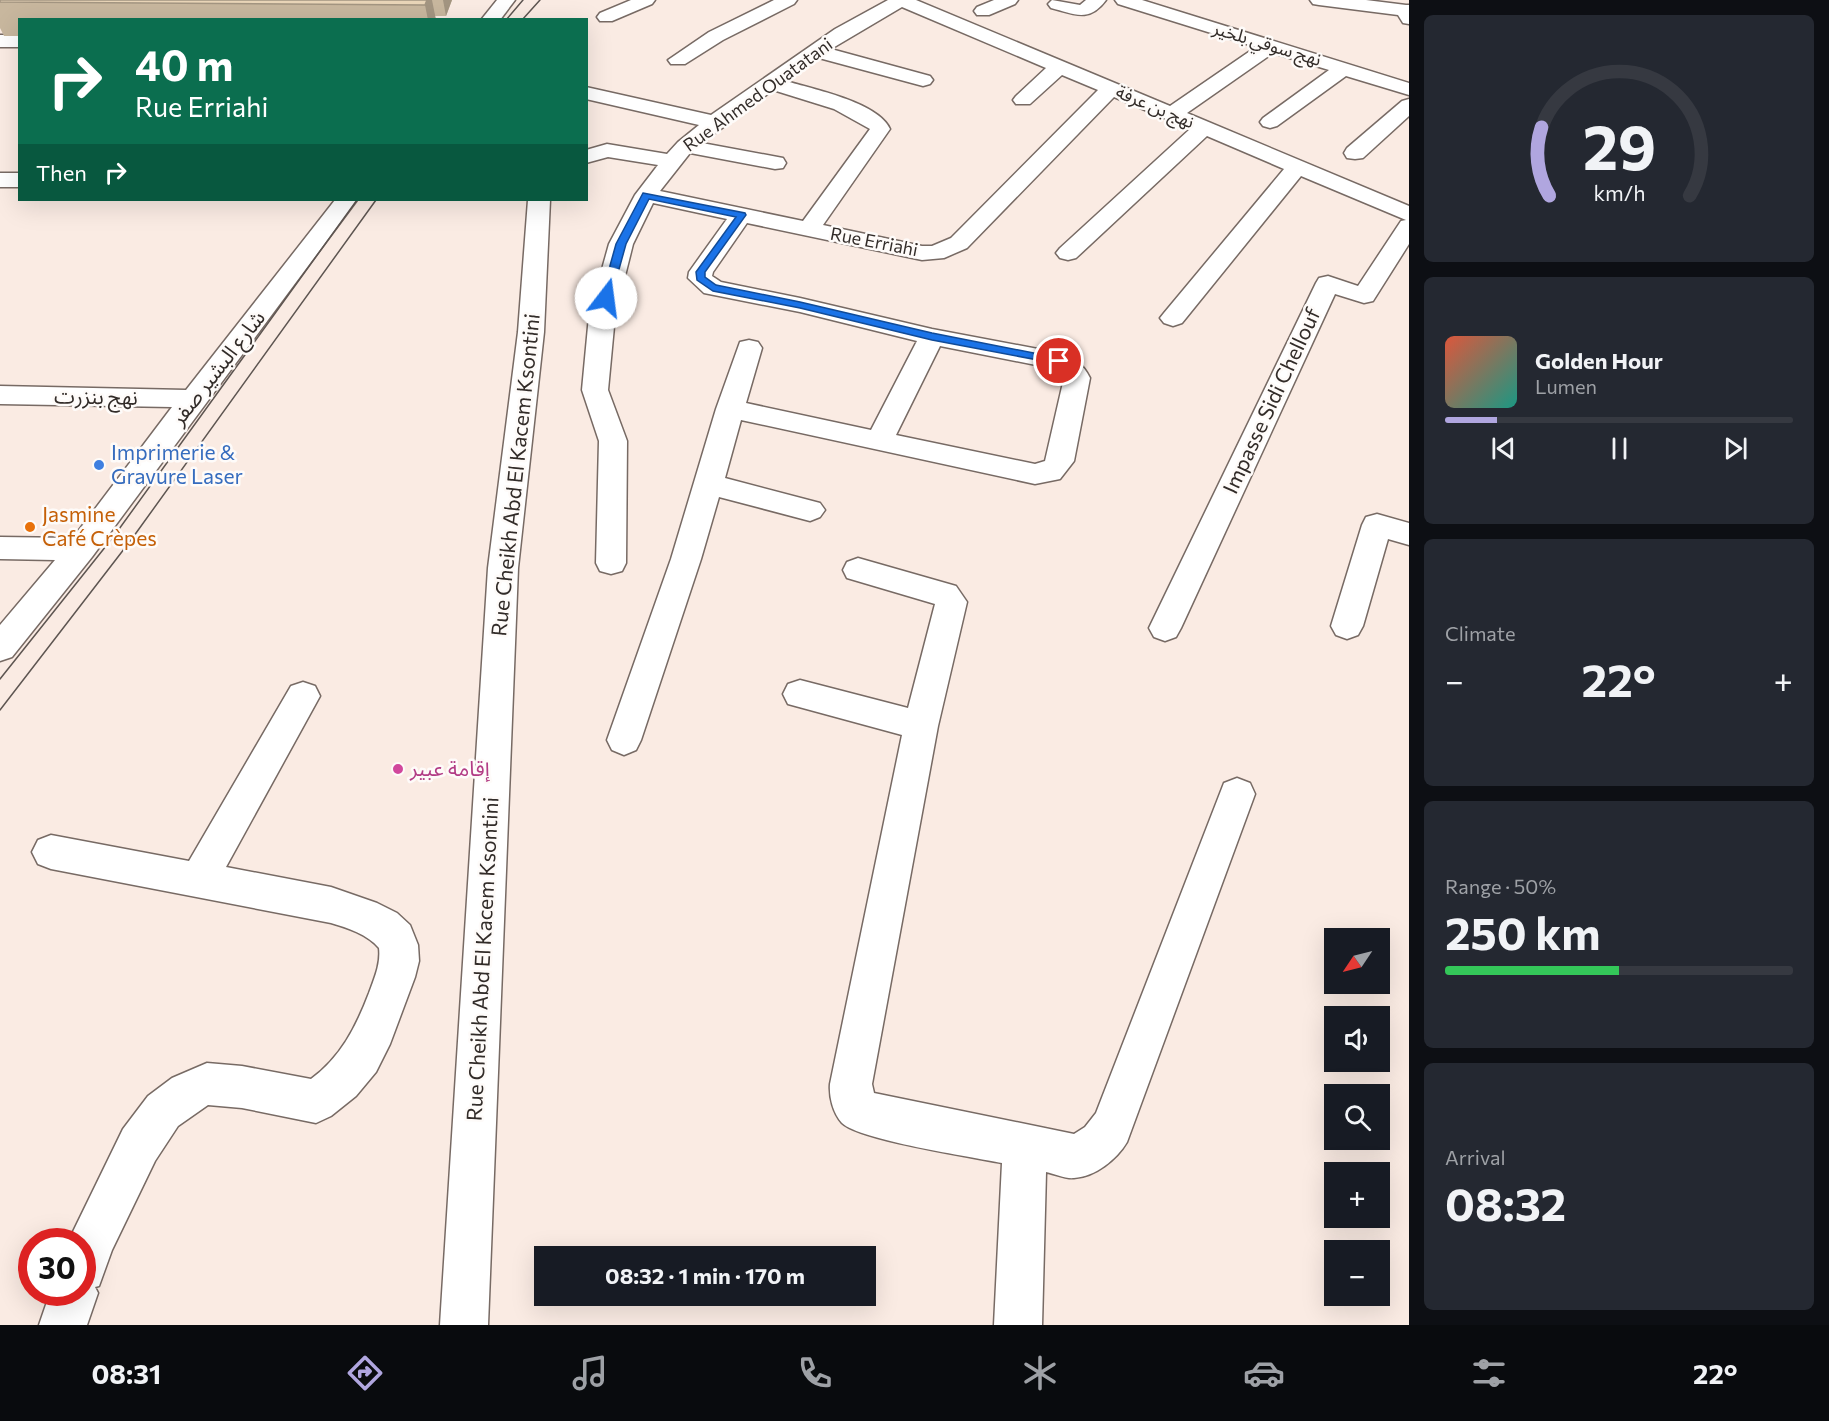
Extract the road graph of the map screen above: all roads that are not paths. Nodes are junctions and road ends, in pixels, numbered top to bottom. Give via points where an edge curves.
1 (506, 0) edge
2 (646, 0) edge
3 (788, 0) edge
4 (901, 0) edge
5 (1009, 0) edge
6 (1097, 0) edge
7 (1124, 0) edge
8 (1318, 0) edge
9 (1057, 4) dead end
10 (983, 11) dead end
11 (606, 17) dead end
12 (492, 18) edge
13 (1409, 19) edge
14 (0, 41) edge
15 (18, 41) edge
16 (1271, 45) junction
17 (817, 51) junction
18 (678, 60) dead end
19 (1059, 67) junction
20 (1344, 68) junction
21 (923, 80) dead end
22 (770, 83) junction
23 (1111, 88) junction
24 (1409, 89) edge
25 (588, 93) edge
26 (1023, 100) dead end
27 (1409, 105) edge
28 (1172, 114) junction
29 (715, 122) junction
30 (1270, 122) dead end
31 (1204, 128) junction
32 (1355, 153) dead end
33 (678, 154) junction
34 (588, 156) edge
35 (775, 163) dead end
36 (1297, 167) junction
37 (0, 180) edge
38 (18, 180) edge
39 (646, 195) junction
40 (345, 201) edge
41 (539, 201) edge
42 (1409, 214) edge
43 (741, 215) junction
44 (1409, 226) edge
45 (809, 229) junction
46 (1068, 253) dead end
47 (1173, 318) dead end
48 (932, 337) junction
49 (749, 348) dead end
50 (0, 395) edge
51 (193, 399) junction
52 (729, 409) junction
53 (879, 442) junction
54 (709, 484) junction
55 (810, 510) dead end
56 (1409, 534) edge
57 (0, 548) edge
58 (81, 549) junction
59 (611, 563) dead end
60 (858, 570) dead end
61 (1347, 626) dead end
62 (1165, 628) dead end
63 (0, 648) edge
64 (800, 694) dead end
65 (303, 696) dead end
66 (921, 726) junction
67 (624, 740) dead end
68 (1237, 794) dead end
69 (51, 852) dead end
70 (199, 880) junction
71 (1025, 1146) junction
72 (96, 1233) edge
73 (70, 1306) edge
74 (63, 1325) edge
75 (464, 1325) edge
76 (1018, 1325) edge

1 - 12 street
2 - 11 street
3 - 18 street
4 - 17 street, Rue Ahmed Ouatatani
4 - 19 street, نهج بن عرفة
5 - 10 street
6 - 9 street via 1083,11
7 - 16 street, نهج سوقي بلخير
8 - 13 street via 1406,10
14 - 15 street
16 - 20 street, نهج سوقي بلخير
16 - 28 street
17 - 21 street
17 - 22 street, Rue Ahmed Ouatatani
19 - 23 street, نهج بن عرفة
19 - 26 street
20 - 24 street, نهج سوقي بلخير
20 - 30 street
22 - 29 street, Rue Ahmed Ouatatani
22 - 45 street via 863,115 880,129
23 - 28 street, نهج بن عرفة
23 - 45 street, Rue Erriahi via 953,247 922,253
25 - 29 street
27 - 32 street
28 - 31 street, نهج بن عرفة
29 - 33 street, Rue Ahmed Ouatatani
31 - 36 street, نهج بن عرفة
31 - 46 street
33 - 34 street via 607,150
33 - 35 street
33 - 39 street, Rue Ahmed Ouatatani
36 - 42 street, نهج بن عرفة
36 - 47 street
37 - 38 street
39 - 43 street, Rue Erriahi
39 - 59 street, Rue Ahmed Ouatatani via 621,244 602,316 595,390 613,441
40 - 51 street, شارع البشير صفر
41 - 75 street, Rue Cheikh Abd El Kacem Ksontini via 531,332 503,568
43 - 45 street, Rue Erriahi
43 - 48 street via 700,272 705,284
44 - 62 street, Impasse Sidi Chellouf via 1364,296 1328,283
48 - 53 street
48 - 53 street via 1059,361 1074,370 1077,378 1055,470 1035,474
49 - 52 street
50 - 51 street, نهج بنزرت
51 - 58 street, شارع البشير صفر
52 - 53 street
52 - 54 street
54 - 55 street
54 - 67 street
56 - 61 street via 1377,525
57 - 58 street
58 - 63 street, شارع البشير صفر
60 - 66 street via 932,589 945,594 951,602
64 - 66 street
65 - 70 street
66 - 71 street via 850,1098 865,1113
68 - 71 street via 1112,1127 1101,1144 1074,1156
69 - 70 street
70 - 72 street via 326,903 380,923 396,938 400,959 384,1009 359,1063 335,1089 316,1101 207,1084 187,1093 163,1111 139,1145
71 - 76 street
73 - 74 street

